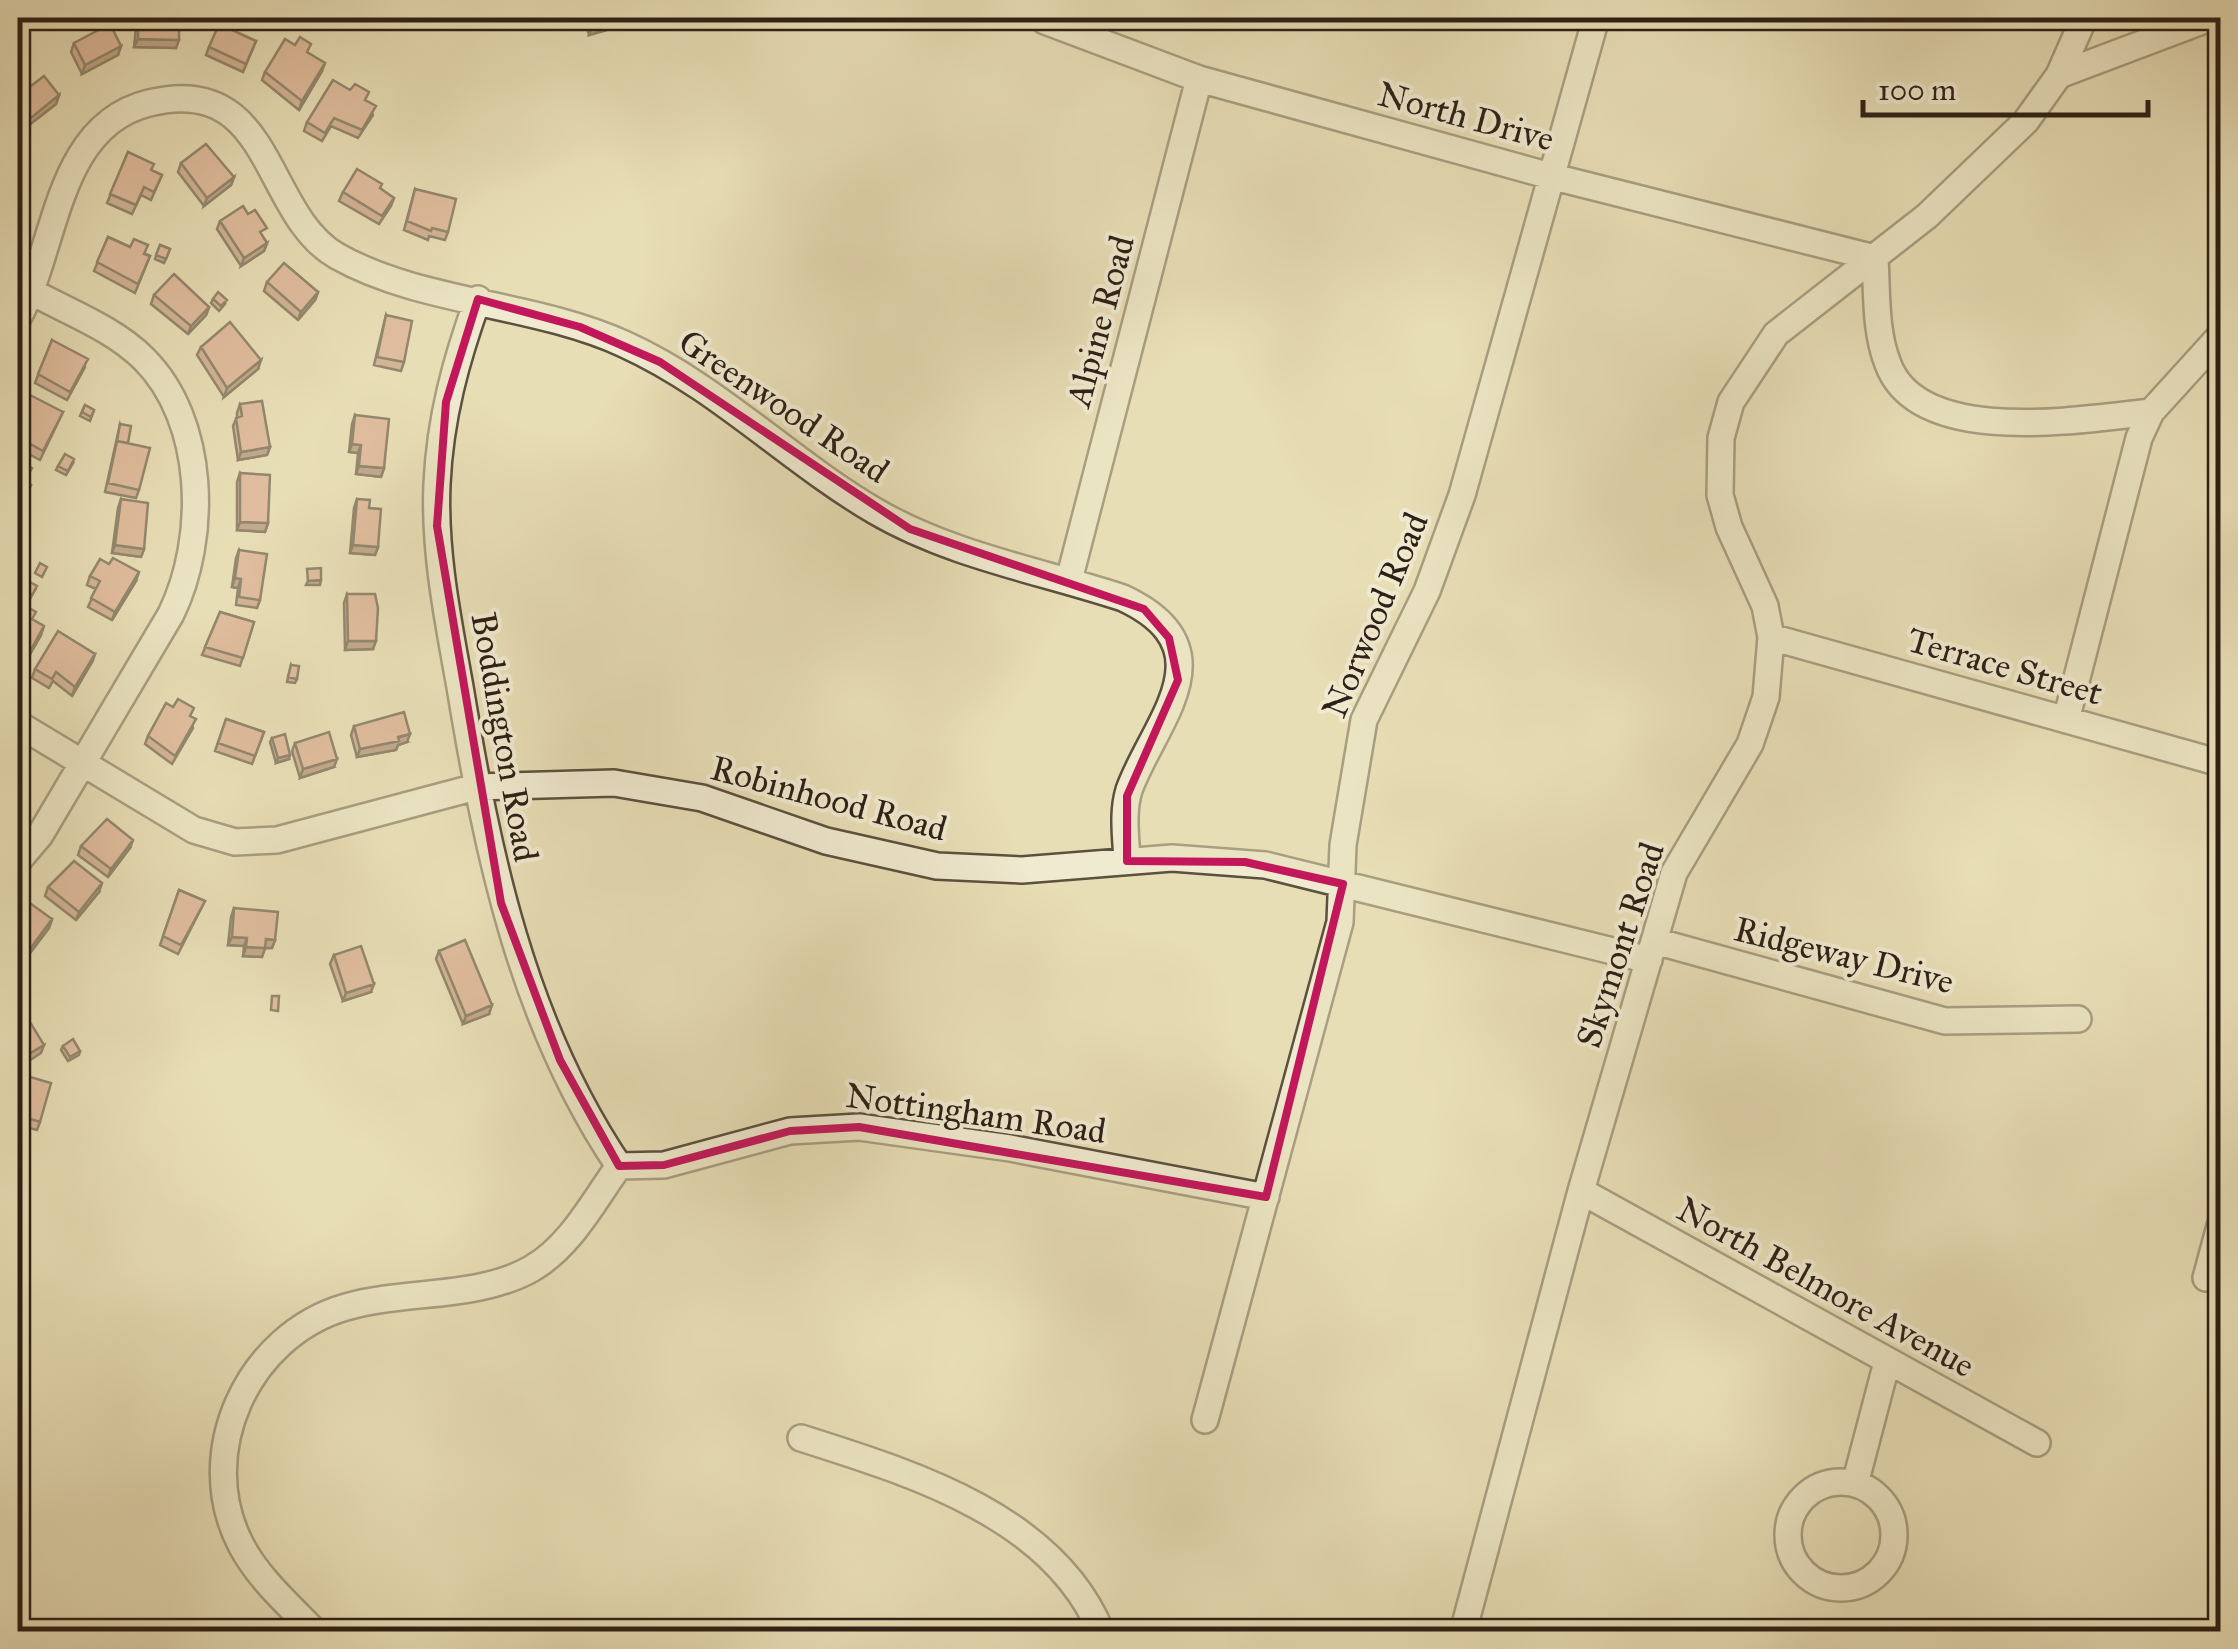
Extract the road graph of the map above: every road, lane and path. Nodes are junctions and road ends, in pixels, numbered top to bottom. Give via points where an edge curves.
1 (1596, 18) edge
2 (2084, 18) edge
3 (2210, 18) edge
4 (1044, 21) dead end
5 (2059, 75) junction
6 (1199, 80) junction
7 (1554, 177) junction
8 (1875, 258) junction
9 (32, 292) junction
10 (478, 299) junction
11 (18, 318) edge
12 (2220, 336) edge
13 (2151, 412) junction
14 (1069, 580) junction
15 (1771, 636) junction
16 (2066, 720) junction
17 (18, 724) edge
18 (84, 762) junction
19 (2220, 763) edge
20 (476, 787) junction
21 (1126, 860) junction
22 (18, 861) edge
23 (1344, 884) junction
24 (1652, 951) junction
25 (2078, 1019) dead end
26 (619, 1166) junction
27 (1581, 1191) junction
28 (1266, 1198) junction
29 (2220, 1226) edge
30 (2206, 1278) dead end
31 (1887, 1362) junction
32 (1204, 1420) dead end
33 (801, 1438) dead end
34 (2037, 1443) dead end
35 (1854, 1484) junction
36 (314, 1632) edge
37 (1101, 1632) edge
38 (1462, 1632) edge

1 - 7 street, Norwood Road
2 - 5 street, Skymont Road
3 - 5 street
4 - 6 street, North Drive
5 - 8 street, Skymont Road via 1998,150
6 - 7 street, North Drive
6 - 14 street, Alpine Road
7 - 8 street, North Drive
7 - 23 street, Norwood Road via 1446,540 1364,720 1342,845
8 - 13 street via 1888,366 1919,400 1993,421
8 - 15 street, Skymont Road via 1776,334 1744,377 1723,428 1718,471 1724,512
9 - 10 street, Greenwood Road via 87,143 122,113 178,100 208,105 242,125 270,159 299,222 336,256 398,280
9 - 11 street, Greenwood Road
9 - 18 street via 145,360 179,412 191,464 193,524 182,587
10 - 14 street, Greenwood Road via 623,343 696,382 892,520 937,541
10 - 20 street, Boddington Road via 446,402 437,502 441,574
12 - 13 street
13 - 16 street
14 - 21 street, Greenwood Road via 1144,609 1166,632 1176,657 1171,710 1127,796
15 - 16 street, Terrace Street
15 - 24 street, Skymont Road via 1757,726 1681,854
16 - 19 street, Terrace Street
17 - 18 street, Robinhood Road
18 - 20 street, Robinhood Road via 194,830 235,842 277,840
18 - 22 street
20 - 21 street, Robinhood Road via 604,782 654,788 859,850 946,868 1022,870
20 - 26 street, Boddington Road via 526,982 584,1108
21 - 23 street, Robinhood Road via 1244,862
23 - 24 street, Robinhood Road
23 - 28 street, Norwood Road via 1340,922
24 - 25 street, Ridgeway Drive via 1945,1021
24 - 27 street, Skymont Road
26 - 28 street, Nottingham Road via 664,1165 790,1130 859,1127 1010,1148
26 - 36 street via 558,1250 531,1269 321,1316 275,1347 247,1381 226,1445 231,1519 257,1569
27 - 31 street, North Belmore Avenue
27 - 38 street, Skymont Road
28 - 32 street, Norwood Road
29 - 30 street
31 - 34 street, North Belmore Avenue
31 - 35 street
33 - 37 street via 1011,1523 1062,1568
35 - 35 street via 1815,1488 1790,1519 1793,1559 1808,1578 1830,1587 1866,1582 1892,1548 1888,1512 1875,1494

